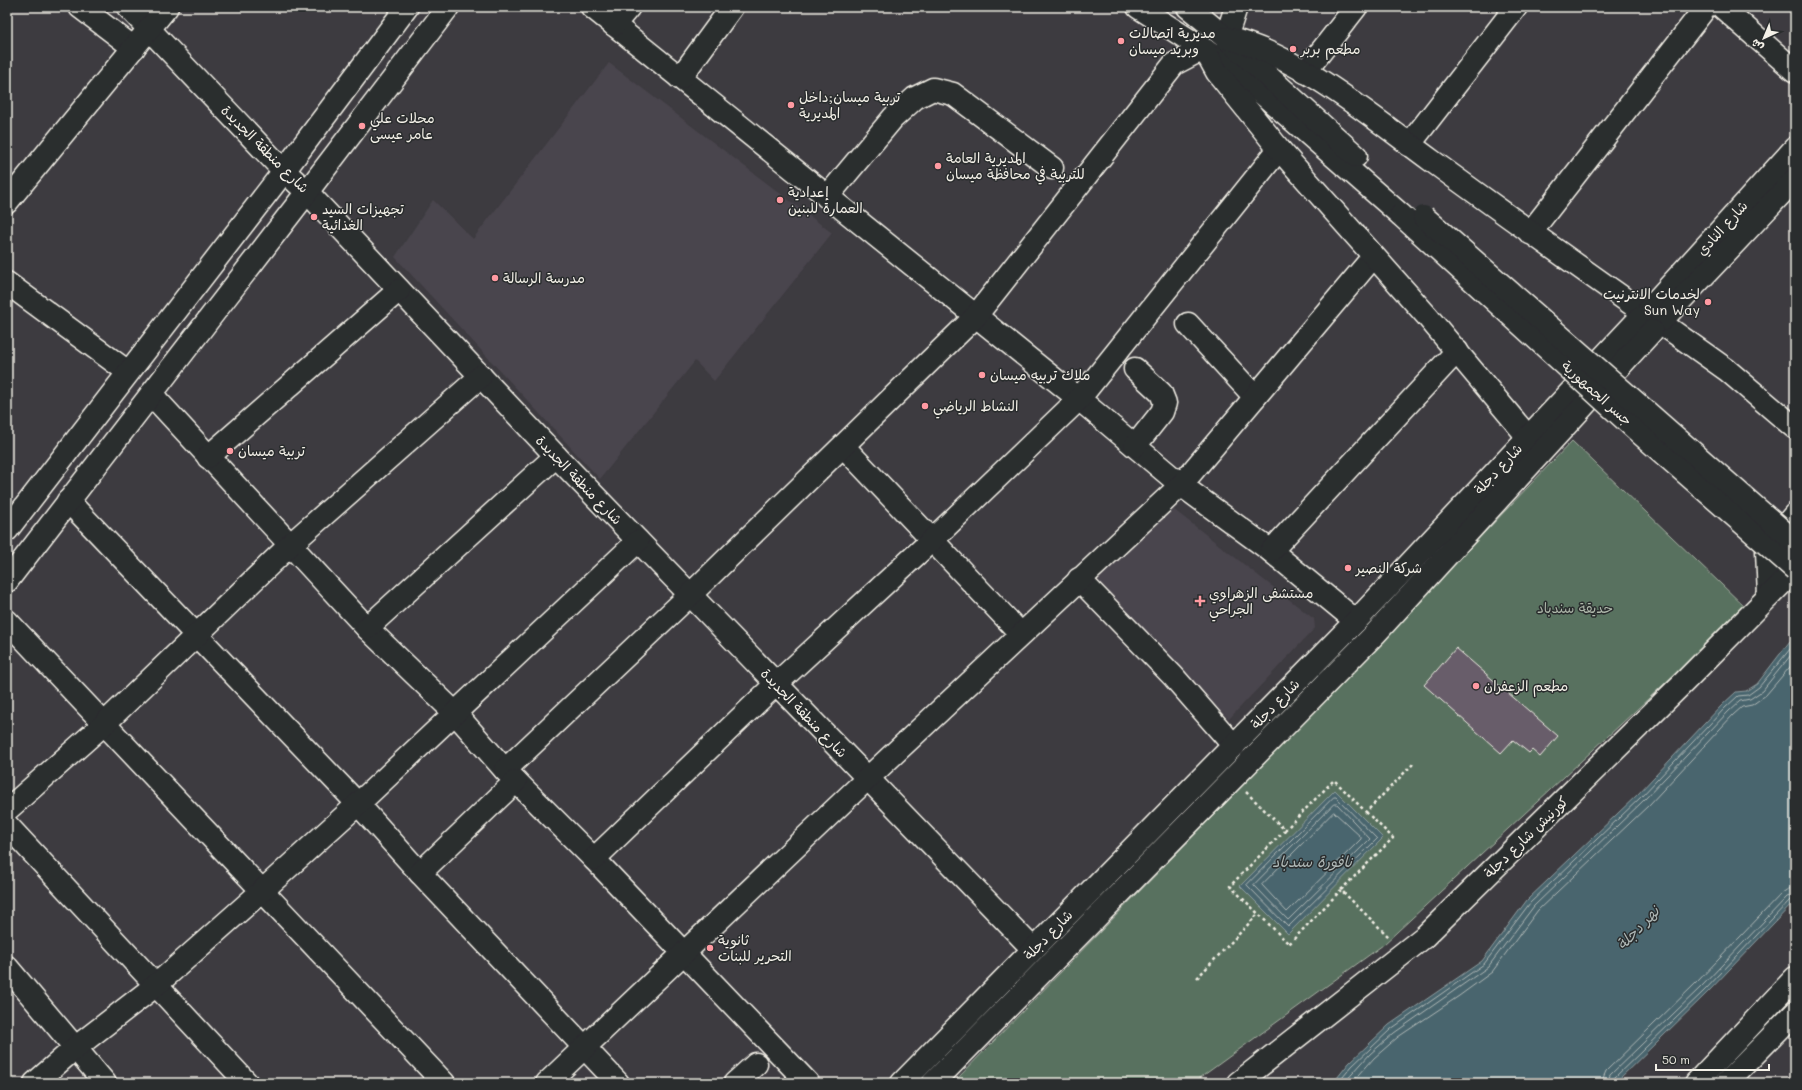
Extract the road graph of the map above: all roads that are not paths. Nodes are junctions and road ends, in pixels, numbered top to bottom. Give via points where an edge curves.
1 (80, 7) edge
2 (128, 7) edge
3 (167, 7) edge
4 (407, 7) edge
5 (448, 7) edge
6 (592, 7) edge
7 (629, 7) edge
8 (732, 7) edge
9 (1138, 7) edge
10 (1188, 7) edge
11 (1236, 7) edge
12 (1356, 7) edge
13 (1516, 7) edge
14 (1706, 7) edge
15 (1722, 7) edge
16 (614, 25) junction
17 (149, 30) junction
18 (1226, 38) junction
19 (134, 48) junction
20 (1205, 50) junction
21 (1795, 71) edge
22 (1305, 72) junction
23 (680, 78) junction
24 (1356, 106) junction
25 (1327, 129) junction
26 (1409, 145) junction
27 (1795, 148) edge
28 (1279, 150) junction
29 (1052, 168) dead end
30 (284, 171) junction
31 (1795, 179) edge
32 (307, 192) junction
33 (827, 197) junction
34 (7, 202) edge
35 (1406, 210) junction
36 (1530, 233) junction
37 (1373, 257) junction
38 (7, 283) edge
39 (399, 290) junction
40 (975, 317) junction
41 (1651, 319) junction
42 (1188, 324) dead end
43 (1457, 351) junction
44 (1134, 369) dead end
45 (128, 372) junction
46 (481, 376) junction
47 (151, 394) junction
48 (1255, 397) junction
49 (1079, 399) junction
50 (1792, 429) edge
51 (1528, 437) junction
52 (1135, 446) junction
53 (844, 447) junction
54 (556, 456) junction
55 (208, 457) junction
56 (1181, 485) junction
57 (68, 501) junction
58 (1795, 514) edge
59 (7, 530) edge
60 (931, 541) junction
61 (638, 542) junction
62 (1795, 542) edge
63 (290, 545) junction
64 (1271, 551) junction
65 (1795, 569) edge
66 (1079, 579) junction
67 (7, 581) edge
68 (690, 595) junction
69 (1770, 596) junction
70 (7, 621) edge
71 (1356, 621) junction
72 (367, 628) junction
73 (1020, 634) junction
74 (1375, 634) junction
75 (196, 635) junction
76 (776, 684) junction
77 (455, 713) junction
78 (104, 724) junction
79 (1234, 746) junction
80 (510, 775) junction
81 (867, 778) junction
82 (358, 804) junction
83 (7, 810) edge
84 (7, 825) edge
85 (594, 859) junction
86 (420, 873) junction
87 (262, 891) junction
88 (1033, 949) junction
89 (683, 953) junction
90 (7, 967) edge
91 (1795, 978) edge
92 (156, 986) junction
93 (1795, 1013) edge
94 (75, 1048) junction
95 (584, 1048) junction
96 (756, 1064) dead end
97 (35, 1083) edge
98 (105, 1083) edge
99 (247, 1083) edge
100 (444, 1083) edge
101 (547, 1083) edge
102 (618, 1083) edge
103 (735, 1083) edge
104 (808, 1083) edge
105 (902, 1083) edge
106 (933, 1083) edge
107 (1238, 1083) edge
108 (1696, 1083) edge
109 (1726, 1083) edge

1 - 19 street
2 - 17 street, شارع منطقة الجديدة
3 - 17 street
4 - 30 street
5 - 32 street
6 - 16 street
7 - 16 street
8 - 23 street
9 - 20 street
10 - 18 street
11 - 18 street
12 - 22 street
13 - 26 street
14 - 36 street
15 - 21 street
16 - 23 street
17 - 19 street
17 - 30 street, شارع منطقة الجديدة
18 - 22 street via 1248,43
18 - 25 street
19 - 34 street
20 - 28 street via 1217,72
20 - 35 street via 1248,81
20 - 40 street via 1174,64
22 - 24 street
23 - 33 street
24 - 25 street via 1338,108 1329,117
24 - 26 street
25 - 35 street
26 - 36 street
27 - 41 street, شارع النادي
28 - 37 street
28 - 49 street
29 - 33 street via 953,94 933,90 915,98 894,118
30 - 32 street, شارع منطقة الجديدة
30 - 45 street
31 - 41 street, شارع النادي
32 - 39 street, شارع منطقة الجديدة
32 - 47 street
33 - 40 street
35 - 62 street, جسر الجمهورية, bridge
35 - 65 street, جسر الجمهورية, bridge via 1646,438
36 - 41 street
37 - 43 street
37 - 48 street
38 - 45 street
39 - 46 street, شارع منطقة الجديدة
39 - 55 street
40 - 49 street
40 - 53 street
41 - 50 street via 1727,370
41 - 51 street, شارع دجلة
41 - 74 street, شارع دجلة
42 - 48 street
43 - 51 street
43 - 64 street
44 - 52 street via 1161,393 1165,403 1162,412
45 - 59 street
46 - 54 street, شارع منطقة الجديدة
46 - 63 street
47 - 55 street
47 - 57 street
48 - 56 street
49 - 52 street
49 - 60 street
51 - 71 street, شارع دجلة
52 - 56 street
53 - 60 street
53 - 68 street
54 - 61 street, شارع منطقة الجديدة
54 - 72 street
55 - 63 street
56 - 64 street
56 - 66 street
57 - 67 street
57 - 75 street
58 - 69 street via 1769,544 1767,551
60 - 73 street
60 - 76 street
61 - 68 street, شارع منطقة الجديدة
61 - 77 street
63 - 72 street
63 - 75 street
64 - 71 street
65 - 69 street, كورنيش شارع دجلة
66 - 73 street
66 - 79 street via 1173,676
68 - 76 street, شارع منطقة الجديدة
68 - 80 street
69 - 107 street, كورنيش شارع دجلة via 1424,937
70 - 78 street
71 - 74 street
71 - 79 street, شارع دجلة
72 - 77 street
73 - 81 street
74 - 106 street, شارع دجلة
75 - 78 street
75 - 82 street
76 - 81 street, شارع منطقة الجديدة
76 - 85 street
77 - 80 street
77 - 82 street
78 - 83 street
78 - 87 street
79 - 88 street, شارع دجلة
80 - 85 street
80 - 86 street
81 - 88 street, شارع منطقة الجديدة
81 - 89 street
82 - 86 street
82 - 87 street
84 - 92 street
85 - 89 street
86 - 95 street
87 - 92 street
87 - 100 street
88 - 105 street, شارع دجلة
89 - 95 street
89 - 104 street
90 - 94 street
91 - 108 street
92 - 94 street
92 - 99 street
93 - 109 street
94 - 97 street
94 - 98 street
95 - 101 street
95 - 102 street
96 - 103 street

